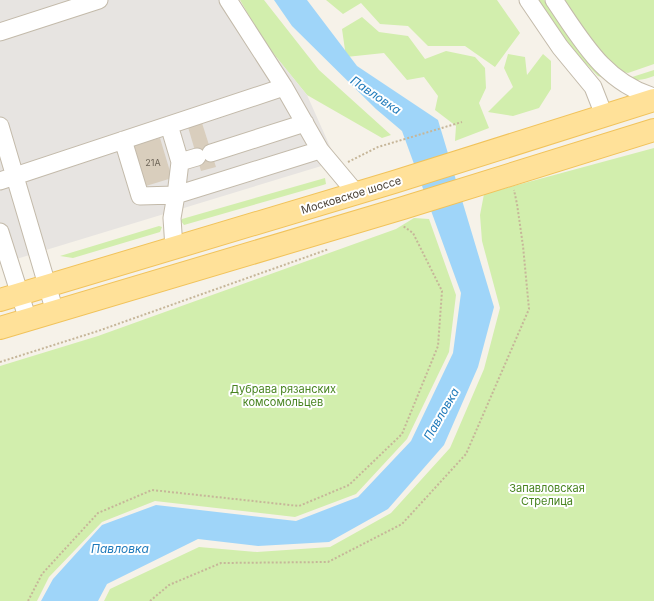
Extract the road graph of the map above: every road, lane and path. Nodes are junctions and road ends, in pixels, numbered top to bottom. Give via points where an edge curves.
1 (100, 0) edge
2 (228, 0) edge
3 (528, 0) edge
4 (554, 0) edge
5 (0, 32) edge
6 (284, 87) junction
7 (654, 99) edge
8 (604, 115) junction
9 (462, 122) dead end
10 (305, 123) junction
11 (169, 125) junction
12 (0, 126) edge
13 (654, 130) edge
14 (123, 140) junction
15 (320, 150) junction
16 (180, 162) junction
17 (335, 168) junction
18 (7, 178) edge
19 (508, 183) junction
20 (356, 193) junction
21 (176, 195) junction
22 (401, 216) junction
23 (0, 232) edge
24 (174, 248) junction
25 (331, 248) dead end
26 (47, 286) junction
27 (10, 297) edge
28 (55, 312) junction
29 (28, 320) junction
30 (0, 328) edge
31 (0, 362) edge
32 (28, 601) edge
33 (150, 601) edge

1 - 5 street
2 - 6 street
3 - 8 street via 560,47 593,87
4 - 7 street via 596,60 617,79
6 - 10 street
6 - 11 street
7 - 8 main road, Московское шоссе
8 - 20 main road, Московское шоссе
9 - 17 path via 378,147
10 - 15 street
10 - 16 street
11 - 14 street
11 - 16 street
12 - 18 street
13 - 19 main road
14 - 18 street
14 - 21 street via 140,196
15 - 17 street
15 - 21 street
16 - 21 street
17 - 20 street
18 - 26 street
19 - 22 main road
19 - 33 path via 517,204 529,309 466,454 402,524 328,562 221,562 170,585
20 - 24 main road, Московское шоссе
21 - 24 street via 172,218
22 - 28 main road
22 - 32 path via 442,291 438,346 402,434 349,485 299,506 152,490 98,513 42,574
23 - 27 street
24 - 26 main road, Московское шоссе
25 - 31 path via 98,331
26 - 27 main road, Московское шоссе
26 - 28 street
27 - 29 street
28 - 29 main road
29 - 30 main road

